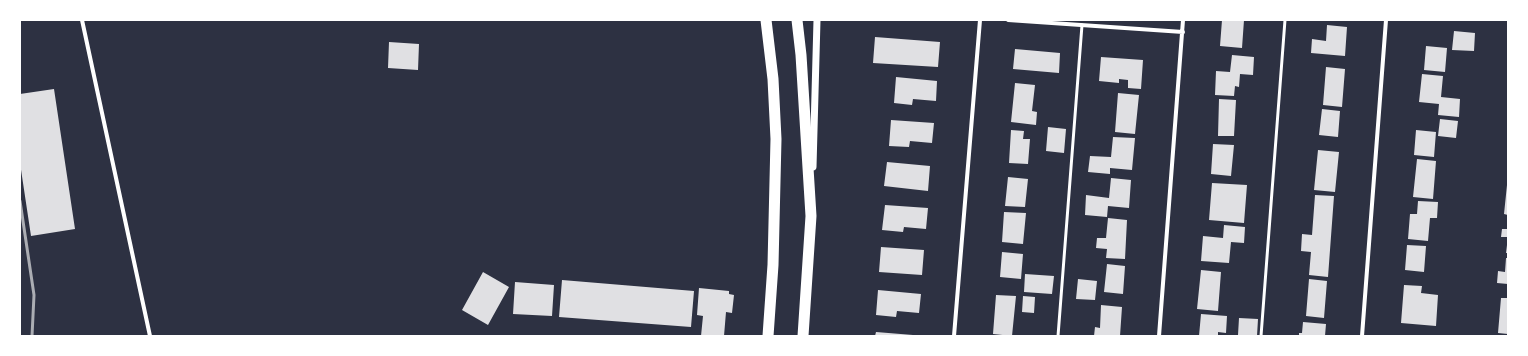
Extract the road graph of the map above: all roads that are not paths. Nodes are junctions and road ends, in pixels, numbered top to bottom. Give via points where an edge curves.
1 (82, 20) edge
2 (766, 20) edge
3 (797, 20) edge
4 (817, 20) edge
5 (980, 20) edge
6 (1008, 20) edge
7 (1184, 20) edge
8 (1285, 20) edge
9 (1386, 20) edge
10 (1082, 25) junction
11 (1183, 32) junction
12 (811, 216) junction
13 (150, 336) edge
14 (768, 336) edge
15 (803, 336) edge
16 (954, 336) edge
17 (1058, 336) edge
18 (1159, 336) edge
19 (1261, 336) edge
20 (1362, 336) edge

1 - 13 street
2 - 14 highway via 773,78 776,139 773,265
3 - 12 highway
4 - 12 street
5 - 16 street
6 - 10 street
7 - 11 street
8 - 19 lane
9 - 20 street
10 - 11 street
10 - 17 lane
11 - 18 street
12 - 15 highway

